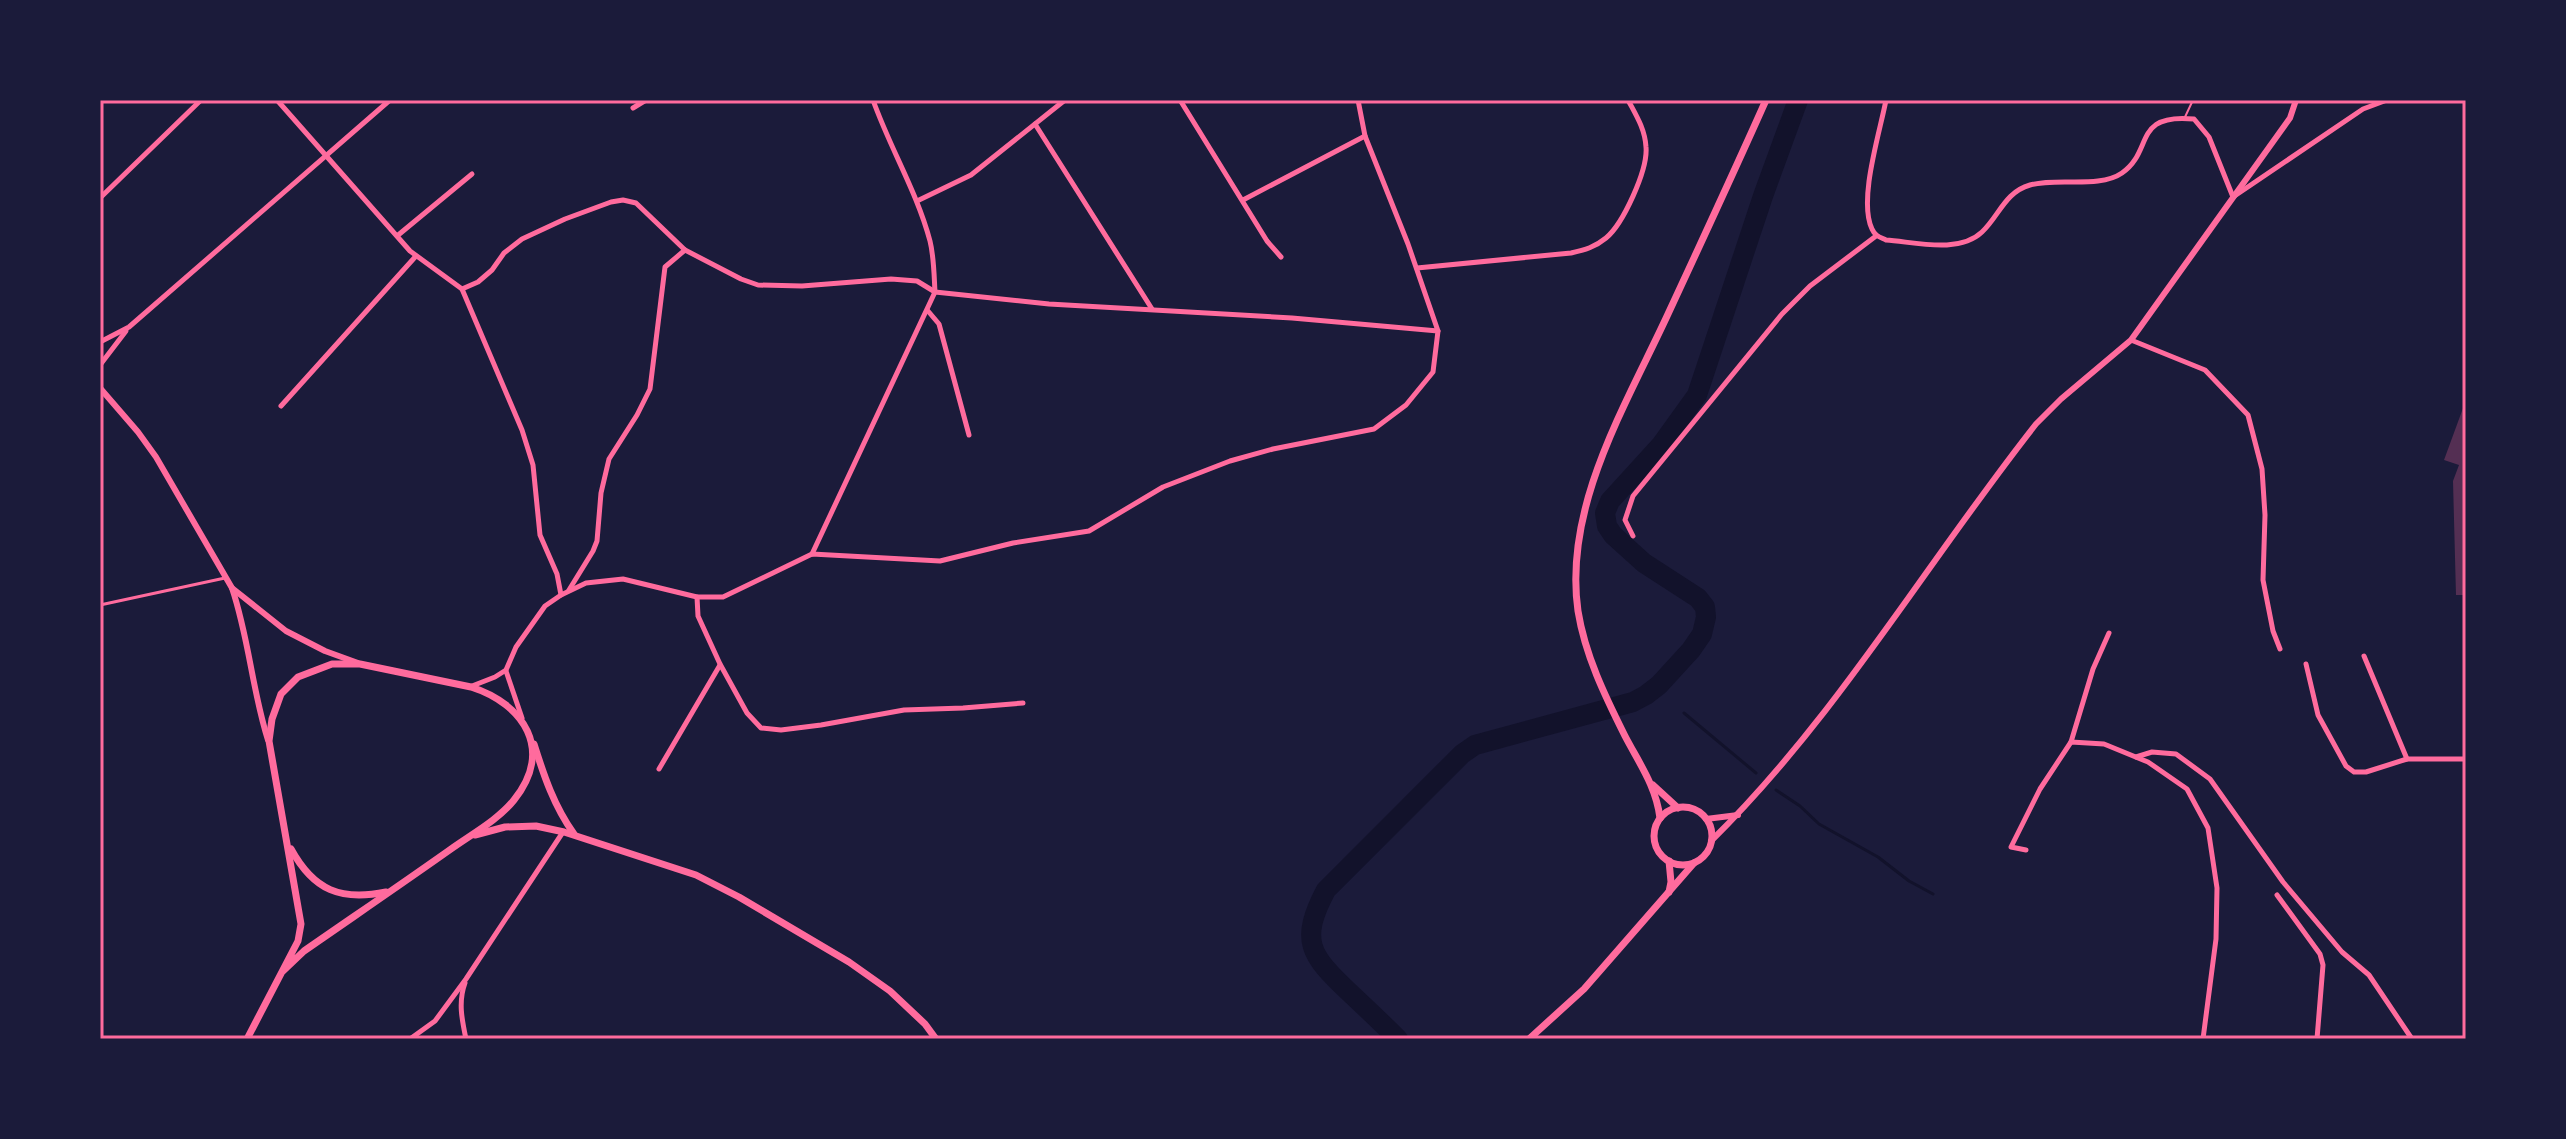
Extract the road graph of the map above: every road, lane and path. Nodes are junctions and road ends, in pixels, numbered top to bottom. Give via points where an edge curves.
1 (201, 100) edge
2 (277, 100) edge
3 (390, 100) edge
4 (646, 100) edge
5 (873, 100) edge
6 (1065, 100) edge
7 (1180, 100) edge
8 (1358, 100) edge
9 (1628, 100) edge
10 (1766, 100) edge
11 (1886, 100) edge
12 (2193, 100) edge
13 (2296, 100) edge
14 (2387, 100) edge
15 (633, 108) dead end
16 (2184, 118) junction
17 (1035, 124) junction
18 (1365, 136) junction
19 (325, 158) junction
20 (472, 174) dead end
21 (2233, 197) junction
22 (100, 198) edge
23 (1243, 200) junction
24 (917, 201) junction
25 (397, 236) junction
26 (1876, 236) junction
27 (685, 250) junction
28 (416, 256) junction
29 (1281, 257) dead end
30 (1417, 268) junction
31 (462, 289) junction
32 (935, 292) junction
33 (1152, 310) junction
34 (928, 311) junction
35 (129, 327) junction
36 (1438, 331) junction
37 (2131, 340) junction
38 (100, 342) edge
39 (100, 365) edge
40 (100, 388) edge
41 (281, 406) dead end
42 (969, 435) dead end
43 (1633, 536) dead end
44 (812, 554) junction
45 (225, 578) junction
46 (232, 588) junction
47 (569, 590) junction
48 (561, 595) junction
49 (697, 597) junction
50 (100, 605) edge
51 (2109, 633) dead end
52 (2280, 649) dead end
53 (2364, 656) dead end
54 (360, 664) junction
55 (720, 664) junction
56 (2306, 664) dead end
57 (506, 670) junction
58 (471, 687) junction
59 (1023, 703) dead end
60 (523, 720) junction
61 (531, 736) junction
62 (269, 741) junction
63 (2071, 742) junction
64 (2136, 757) junction
65 (2407, 759) junction
66 (2466, 759) edge
67 (659, 769) dead end
68 (1653, 784) junction
69 (1678, 808) junction
70 (1738, 815) junction
71 (1660, 818) junction
72 (1706, 819) junction
73 (564, 832) junction
74 (469, 836) junction
75 (575, 836) junction
76 (1711, 841) junction
77 (288, 844) junction
78 (2026, 850) dead end
79 (1669, 861) junction
80 (1694, 863) junction
81 (392, 891) junction
82 (1669, 894) junction
83 (2277, 895) dead end
84 (283, 971) junction
85 (466, 979) junction
86 (1543, 1028) junction
87 (247, 1039) edge
88 (410, 1039) edge
89 (466, 1039) edge
90 (936, 1039) edge
91 (1529, 1039) edge
92 (1538, 1039) edge
93 (2203, 1039) edge
94 (2317, 1039) edge
95 (2412, 1039) edge

1 - 22 street
2 - 19 street
3 - 19 street
4 - 15 street
5 - 24 street
6 - 17 street
7 - 23 street
8 - 18 street
9 - 30 street via 1647,154 1617,227 1601,242 1559,254
10 - 68 main road via 1618,422 1580,533 1579,614 1591,661
11 - 26 street via 1869,187 1868,214
12 - 16 lane
13 - 21 main road via 2290,118
14 - 21 street via 2363,109
16 - 21 street via 2194,119 2209,137
16 - 26 street via 2156,124 2122,173 2092,181 2037,184 2015,192 1982,232 1968,240 1953,244
17 - 24 street via 971,175
17 - 33 street
18 - 23 street
18 - 30 street
19 - 25 street
19 - 35 street
20 - 25 street
21 - 37 main road
23 - 29 street
24 - 32 street via 930,244
25 - 28 street
26 - 43 street via 1810,286 1740,363 1633,496 1625,520
27 - 31 street via 636,203 611,202 522,239 478,282
27 - 32 street via 758,285 891,279 917,281
27 - 47 street via 665,267 650,389 609,459 597,541
28 - 31 street
28 - 41 street
30 - 36 street
31 - 48 street via 512,402 533,465 540,535
32 - 33 street
32 - 34 street
33 - 36 street
34 - 42 street via 939,324
34 - 44 street
35 - 38 street
35 - 39 street
36 - 44 street via 1433,372 1406,405 1374,429 1230,461 1163,487 1089,531 940,561
37 - 52 street via 2205,370 2248,415 2262,469 2263,580
37 - 70 main road via 2036,424 1858,666
40 - 45 main road via 156,457
44 - 49 street via 723,597
45 - 46 main road
45 - 50 street
46 - 54 main road via 286,631
46 - 62 main road
47 - 48 street
47 - 49 street via 623,579
48 - 57 street via 530,625
49 - 55 street via 698,616
51 - 63 street
53 - 65 street
54 - 58 main road
54 - 62 main road via 332,664 298,677 275,705
55 - 59 street via 761,728 821,725 904,710
55 - 67 street
56 - 65 street via 2318,715 2346,766 2366,772
57 - 58 street
57 - 60 street
58 - 60 main road via 498,699
60 - 61 main road
61 - 74 main road via 522,789
61 - 75 main road via 549,792
62 - 77 main road
63 - 64 street via 2104,744
63 - 78 street via 2011,847
64 - 93 street via 2187,789 2208,828 2217,888 2216,939
64 - 95 street via 2176,754 2210,779 2283,882 2342,952 2369,975
65 - 66 street
68 - 69 main road
68 - 71 main road
69 - 71 main road
69 - 72 main road via 1697,811
70 - 72 main road
70 - 76 main road
71 - 79 main road via 1655,841
72 - 76 main road
73 - 74 main road via 505,827
73 - 75 main road
73 - 85 street
74 - 81 main road
75 - 90 main road via 696,875 739,897 890,991
76 - 80 main road
77 - 81 main road via 300,865 328,889 364,896
77 - 84 main road via 301,924
79 - 80 main road
79 - 82 main road
80 - 82 main road
81 - 84 main road
82 - 86 main road
83 - 94 street via 2320,954
84 - 87 main road
85 - 88 street via 435,1021
85 - 89 street via 461,994
86 - 91 main road
86 - 92 street

